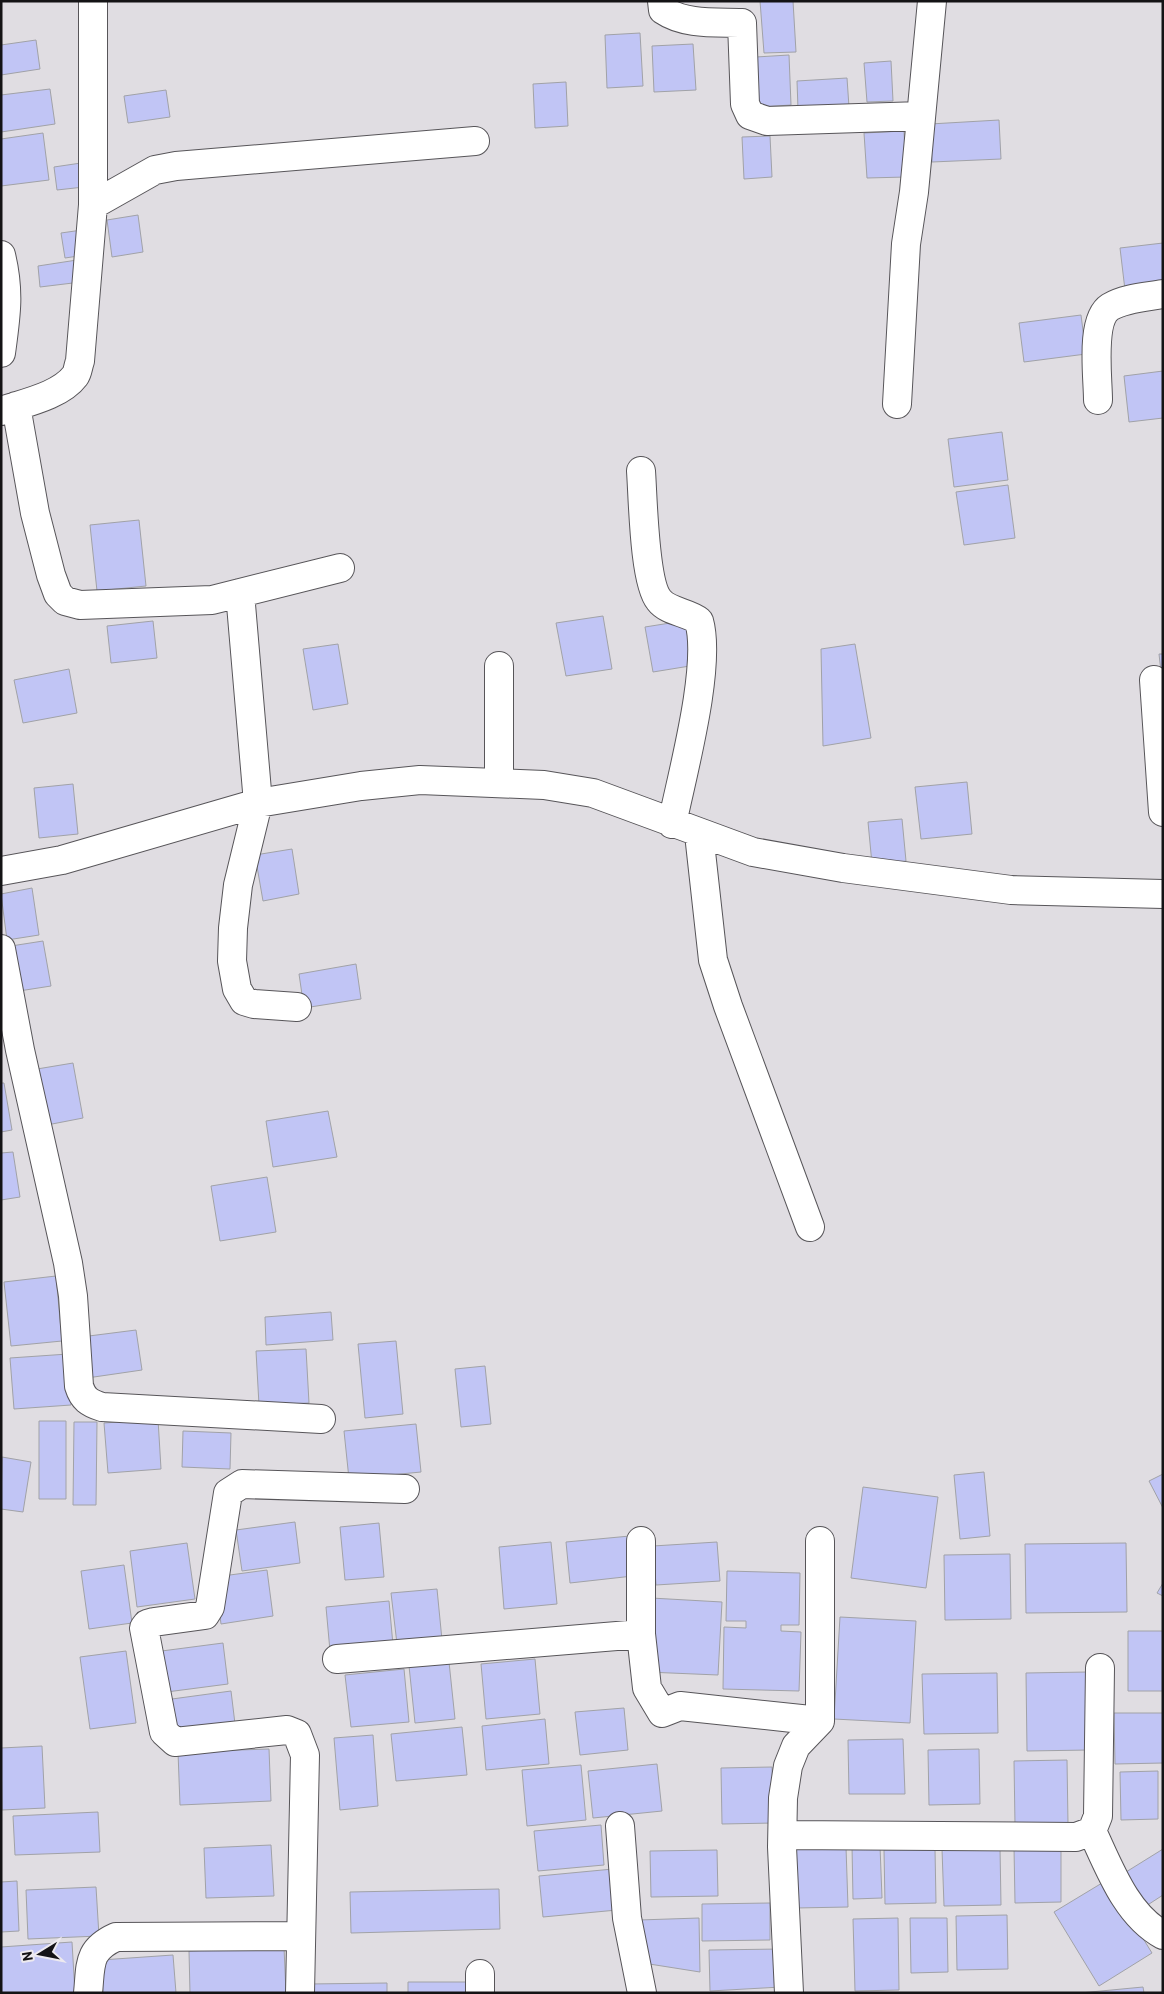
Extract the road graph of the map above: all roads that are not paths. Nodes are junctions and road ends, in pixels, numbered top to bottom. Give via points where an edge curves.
1 (93, 1) edge
2 (662, 1) edge
3 (932, 1) edge
4 (921, 116) junction
5 (475, 141) dead end
6 (93, 205) junction
7 (1, 255) edge
8 (1163, 294) edge
9 (1, 353) edge
10 (1098, 400) dead end
11 (897, 404) dead end
12 (9, 409) edge
13 (641, 471) dead end
14 (340, 568) dead end
15 (240, 593) junction
16 (499, 666) dead end
17 (1154, 680) dead end
18 (499, 782) junction
19 (258, 803) junction
20 (1163, 812) edge
21 (672, 824) junction
22 (699, 834) junction
23 (1, 871) edge
24 (1163, 894) edge
25 (1, 949) edge
26 (297, 1006) dead end
27 (810, 1227) dead end
28 (322, 1419) dead end
29 (405, 1489) dead end
30 (641, 1541) dead end
31 (820, 1541) dead end
32 (641, 1634) junction
33 (337, 1660) dead end
34 (1100, 1668) dead end
35 (820, 1721) junction
36 (620, 1826) dead end
37 (1092, 1831) junction
38 (782, 1835) junction
39 (301, 1936) junction
40 (1163, 1936) edge
41 (88, 1993) edge
42 (300, 1993) edge
43 (642, 1993) edge
44 (789, 1993) edge

1 - 6 street
2 - 4 street via 663,10 672,16 742,23 745,104 750,115 767,120
3 - 4 street
4 - 11 street via 906,244
5 - 6 street via 176,166 155,170
6 - 12 street via 80,361 76,375 65,386
7 - 9 street via 8,307
8 - 10 street via 1117,304 1109,308 1099,321
12 - 15 street via 58,594 66,601 80,605 212,600
13 - 21 street via 654,591 660,602 691,615 699,622 704,648 694,718
14 - 15 street
15 - 19 street
16 - 18 street
17 - 20 street
18 - 19 street via 420,780
18 - 21 street via 544,784 593,793
19 - 23 street via 62,860
19 - 26 street via 238,885 232,961 237,989 244,1001 254,1004
21 - 22 street
22 - 24 street via 762,854 1011,890
22 - 27 street via 713,960
25 - 28 street via 68,1263 82,1396 102,1407
29 - 39 street via 242,1484 228,1493 210,1607 205,1614 154,1622 144,1628 164,1732 170,1739 175,1742 287,1730 297,1734 305,1754
30 - 32 street
31 - 35 street
32 - 33 street
32 - 35 street via 647,1688 662,1713 680,1706
34 - 37 street via 1098,1816
35 - 38 street via 796,1746 788,1766
36 - 43 street via 627,1918
37 - 38 street via 1076,1836
37 - 40 street via 1130,1904 1151,1929
38 - 44 street
39 - 41 street via 116,1936 101,1944 92,1958
39 - 42 street

